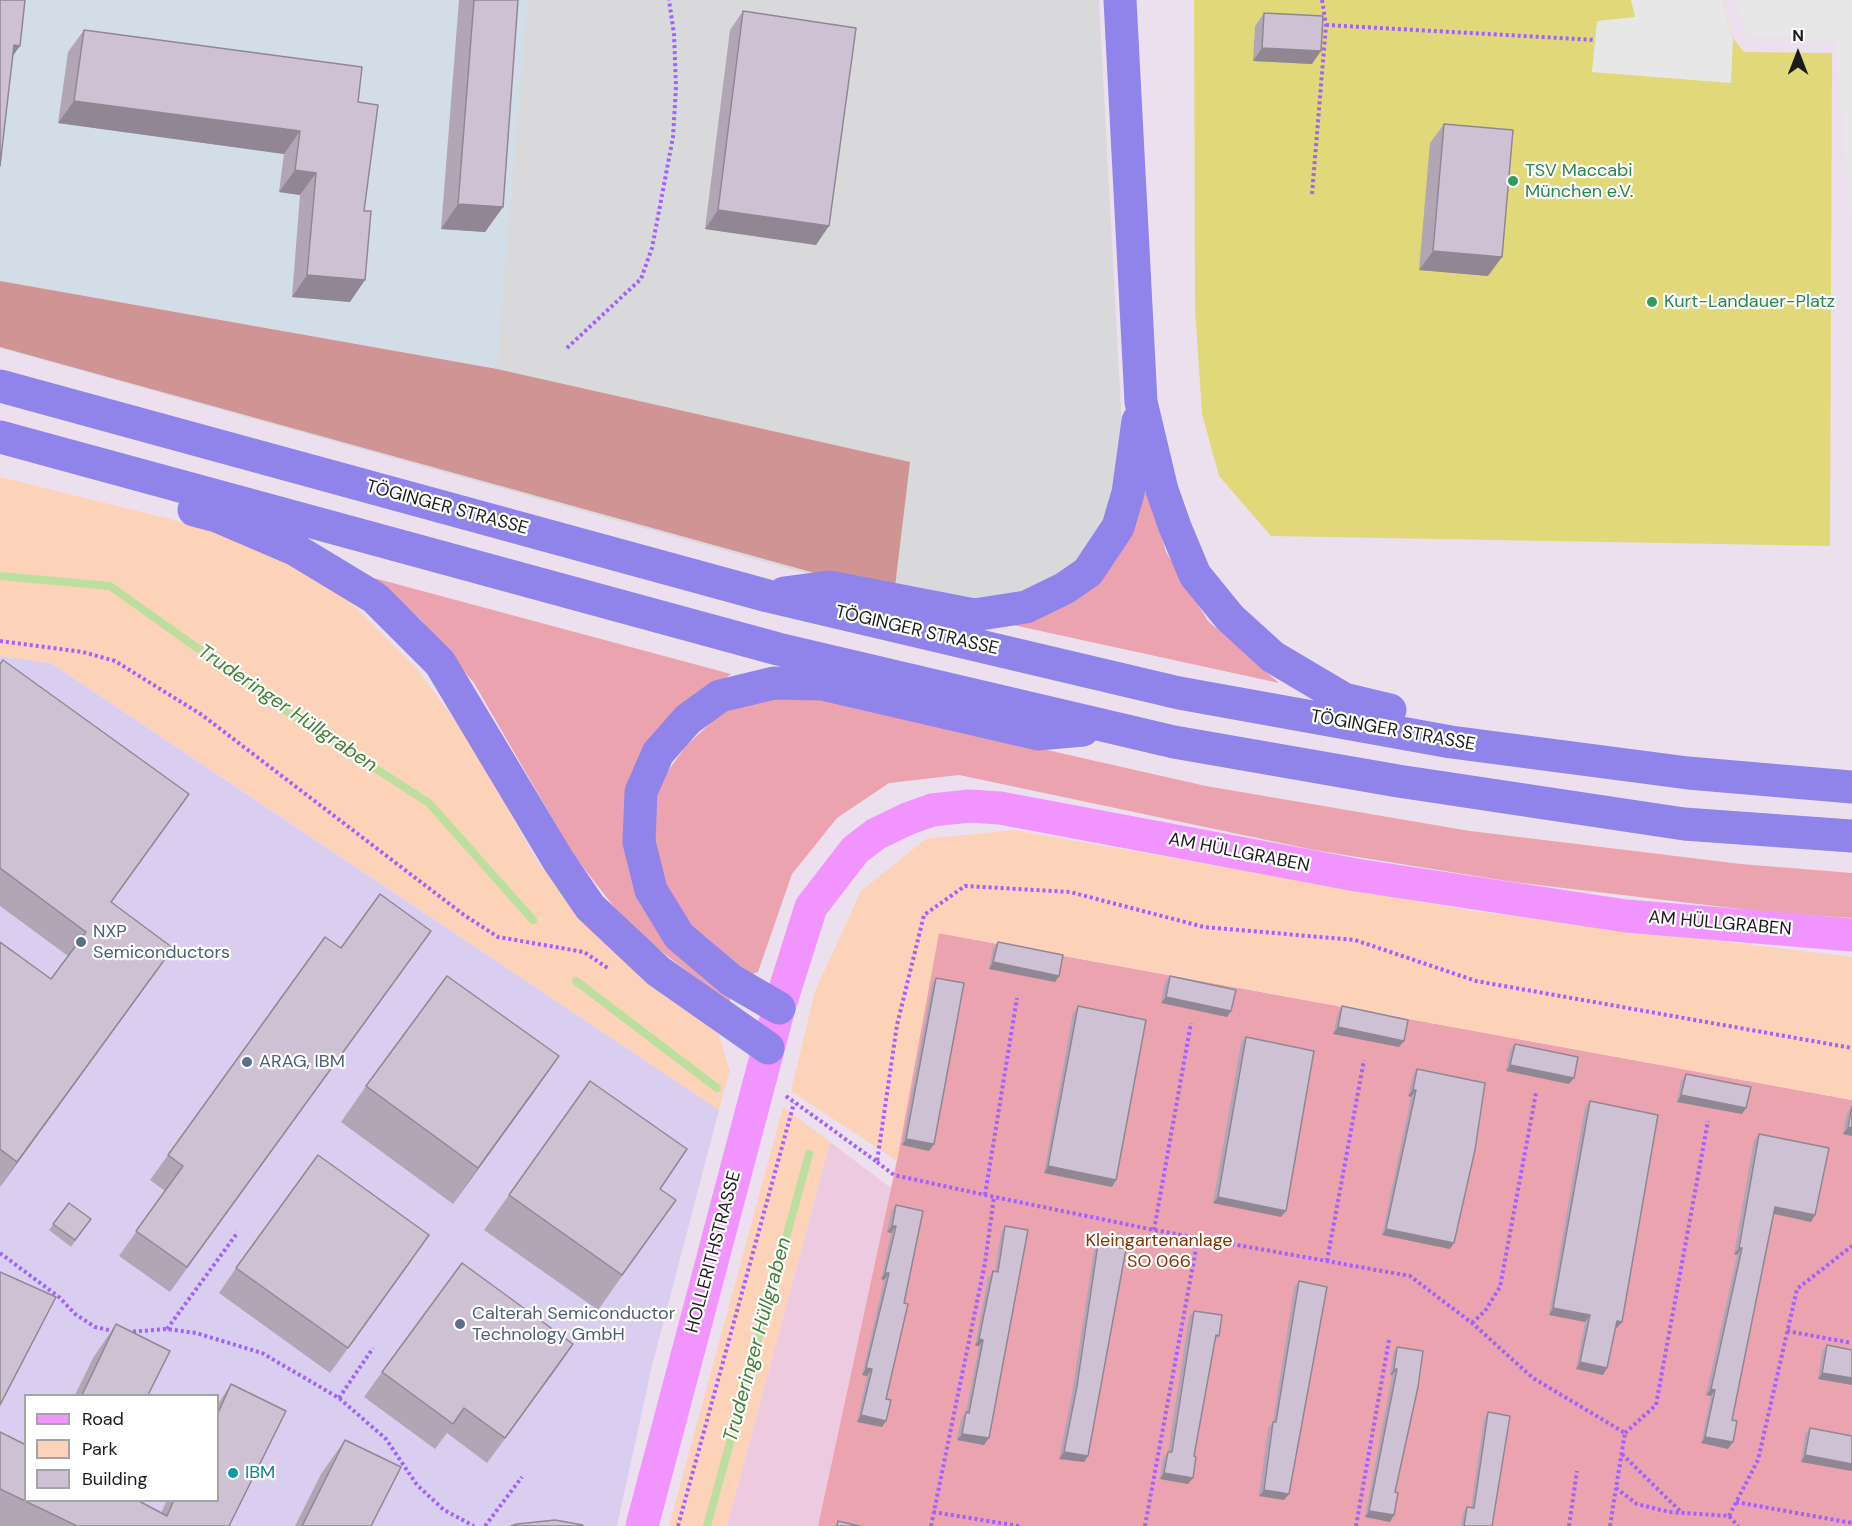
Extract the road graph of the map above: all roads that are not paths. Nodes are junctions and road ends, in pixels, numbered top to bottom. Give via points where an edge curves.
1 (1120, 0) edge
2 (0, 387) edge
3 (1141, 402) junction
4 (0, 436) edge
5 (57, 453) junction
6 (768, 596) junction
7 (1115, 728) junction
8 (1451, 742) junction
9 (1852, 787) edge
10 (1852, 836) edge
11 (1852, 935) edge
12 (779, 1008) junction
13 (768, 1048) junction
14 (642, 1526) edge

1 - 3 highway
2 - 6 highway, TÖGINGER STRASSE
3 - 6 highway via 1128,493 1118,527 1088,573 1065,588 1026,607 974,615 829,587
3 - 8 highway via 1161,490 1175,527 1195,575 1230,618 1273,657 1344,699 1415,716
4 - 5 highway
5 - 7 highway via 778,649
5 - 13 highway via 88,483 218,516 294,549 375,598 440,663 590,908 658,971
6 - 8 highway, TÖGINGER STRASSE via 1179,693
7 - 10 highway via 1398,781 1661,820
7 - 12 highway via 1038,734 822,684 774,682 720,696 688,719 658,753 641,792 639,842 651,890 679,936 731,980
8 - 9 highway, TÖGINGER STRASSE via 1688,773
11 - 12 main road, AM HÜLLGRABEN via 1626,916 1356,875 1000,808 969,806 932,810 907,819 855,850 811,907
12 - 13 main road, AM HÜLLGRABEN
13 - 14 main road, HOLLERITHSTRASSE

